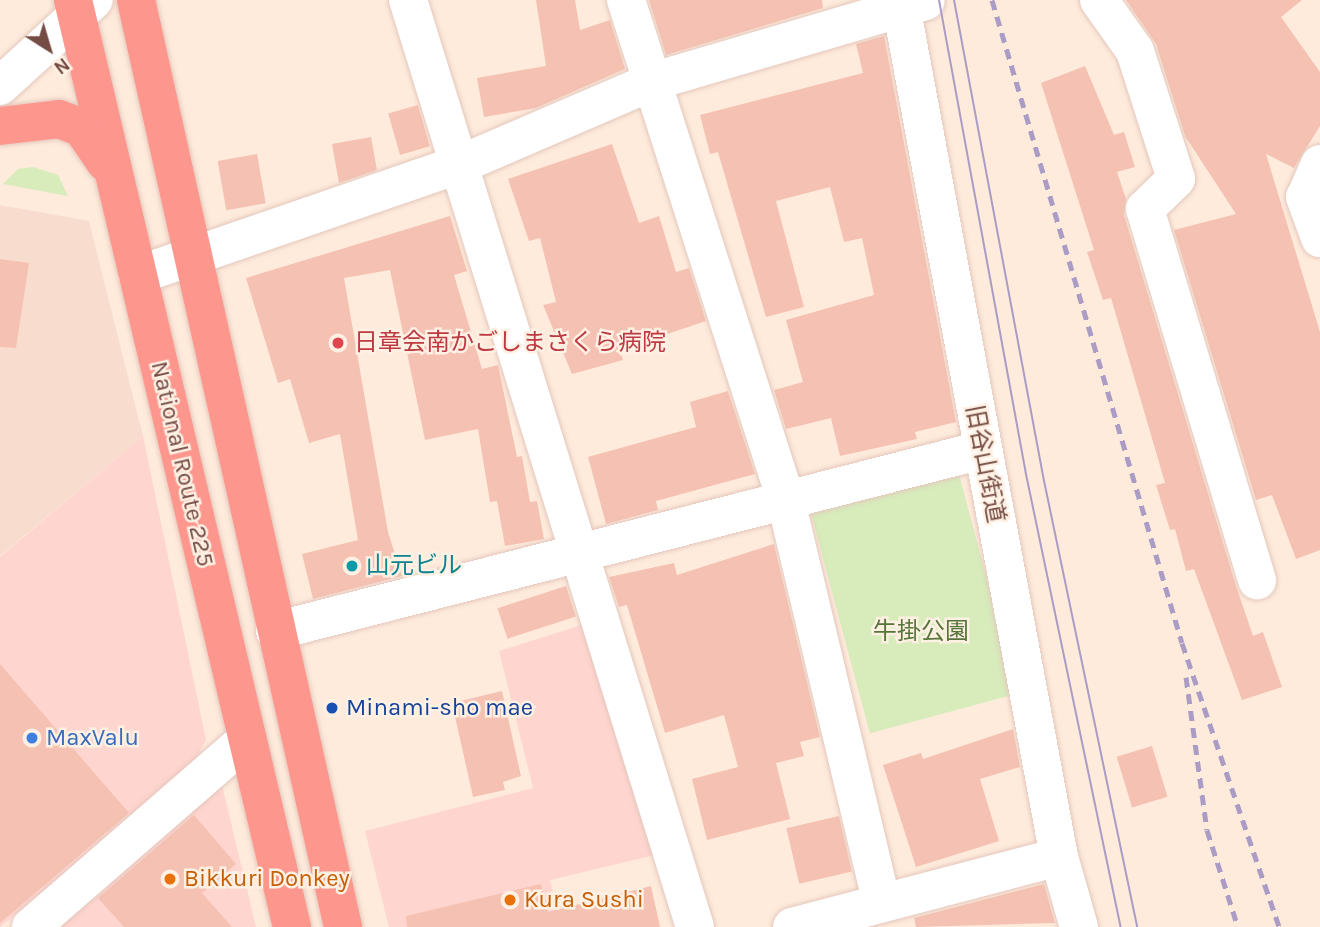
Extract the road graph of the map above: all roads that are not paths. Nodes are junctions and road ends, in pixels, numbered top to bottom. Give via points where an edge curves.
1 (136, 0) edge
2 (408, 0) edge
3 (626, 0) edge
4 (1099, 0) edge
5 (909, 4) edge
6 (81, 5) edge
7 (654, 81) junction
8 (0, 86) edge
9 (0, 126) edge
10 (461, 164) junction
11 (1320, 164) edge
12 (111, 171) junction
13 (1320, 238) edge
14 (196, 256) junction
15 (138, 275) junction
16 (982, 450) junction
17 (785, 497) junction
18 (579, 551) junction
19 (1257, 580) dead end
20 (275, 631) junction
21 (247, 739) junction
22 (1059, 857) junction
23 (881, 904) junction
24 (31, 927) edge
25 (292, 927) edge
26 (343, 927) edge
27 (695, 927) edge
28 (792, 927) edge
29 (1079, 927) edge

1 - 14 highway
2 - 10 street
3 - 7 street
4 - 19 street via 1135,51 1176,179 1145,209
5 - 7 street
5 - 16 street, 旧谷山街道
6 - 8 street
6 - 12 highway, National Route 225
7 - 10 street
7 - 17 street
9 - 12 highway via 50,119 82,128
10 - 14 street
10 - 18 street
11 - 13 street via 1305,197
12 - 15 highway, National Route 225
14 - 15 street
14 - 20 highway
15 - 21 highway, National Route 225
16 - 17 street
16 - 22 street, 旧谷山街道
17 - 18 street
17 - 23 street
18 - 20 street
18 - 27 street
20 - 26 highway
21 - 24 street
21 - 25 highway, National Route 225
22 - 23 street
22 - 29 street, 旧谷山街道
23 - 28 street

